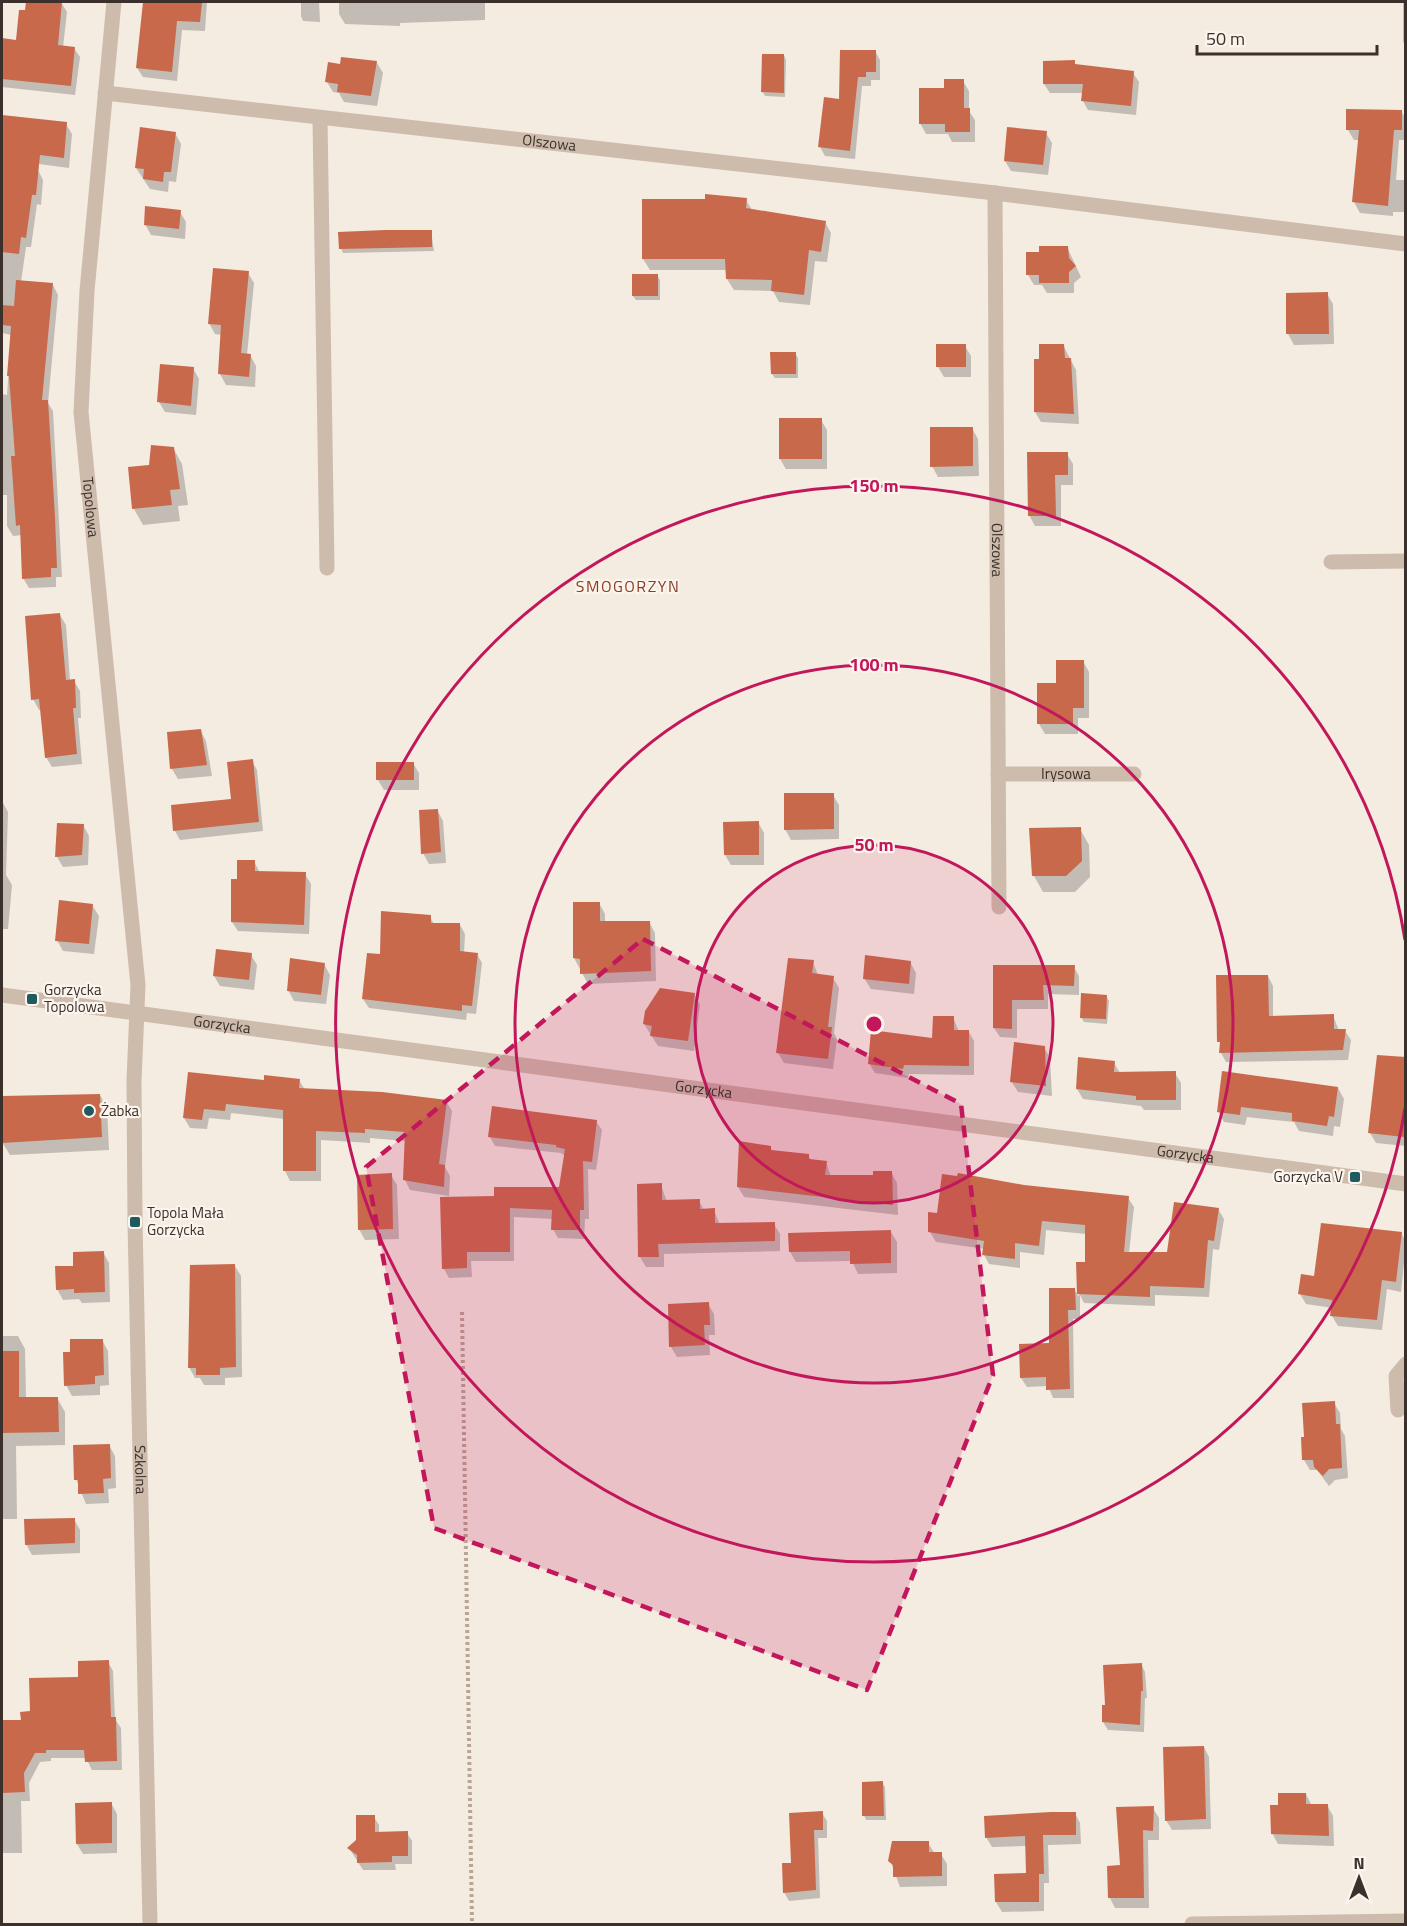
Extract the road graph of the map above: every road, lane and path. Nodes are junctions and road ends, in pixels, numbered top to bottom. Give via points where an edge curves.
1 (114, 2) edge
2 (105, 93) junction
3 (320, 119) junction
4 (995, 193) junction
5 (1406, 244) edge
6 (1406, 561) edge
7 (1331, 562) dead end
8 (327, 568) dead end
9 (998, 774) junction
10 (1134, 774) dead end
11 (999, 907) dead end
12 (2, 995) edge
13 (137, 1013) junction
14 (1406, 1184) edge
15 (462, 1312) dead end
16 (1406, 1364) edge
17 (1398, 1410) dead end
18 (1406, 1921) edge
19 (150, 1924) edge
20 (472, 1924) edge
21 (1192, 1924) edge

1 - 2 street, Topolowa
2 - 3 street, Olszowa
2 - 13 street, Topolowa via 87,291 81,412 136,957
3 - 4 street, Olszowa
3 - 8 street
4 - 5 street, Olszowa
4 - 9 street, Olszowa
6 - 7 street
9 - 10 street, Irysowa
9 - 11 street, Olszowa
12 - 13 street, Gorzycka
13 - 14 street, Gorzycka
13 - 19 street, Szkolna via 135,1233
15 - 20 path
16 - 17 street via 1396,1376
18 - 21 street

